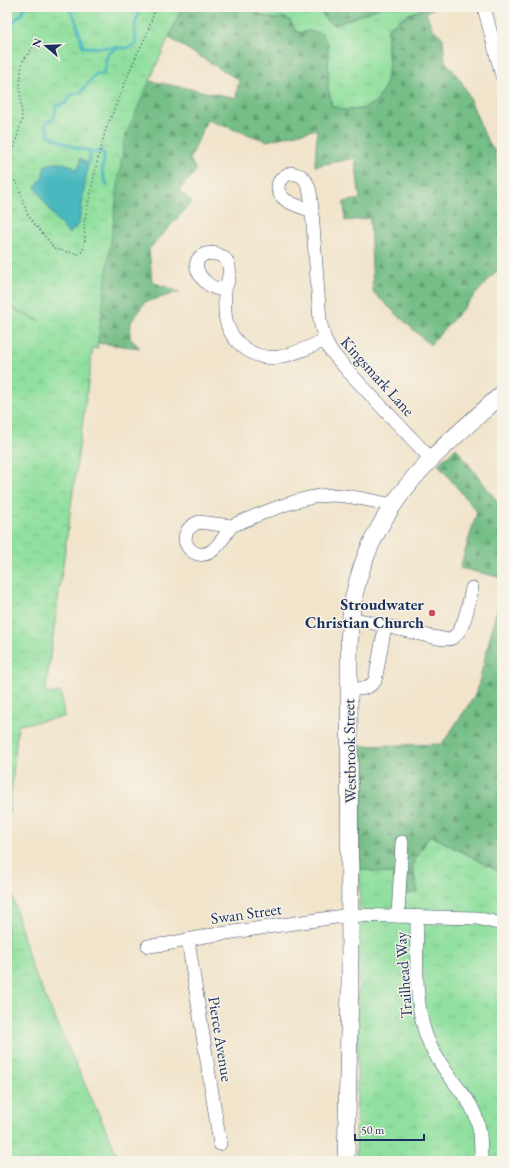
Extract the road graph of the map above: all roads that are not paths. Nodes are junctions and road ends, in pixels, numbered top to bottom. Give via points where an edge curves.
1 (484, 7) edge
2 (498, 42) edge
3 (502, 76) edge
4 (312, 211) dead end
5 (225, 289) dead end
6 (325, 340) junction
7 (502, 394) edge
8 (431, 459) junction
9 (392, 505) junction
10 (231, 526) dead end
11 (472, 588) dead end
12 (351, 618) junction
13 (386, 626) junction
14 (349, 689) junction
15 (402, 842) dead end
16 (350, 915) junction
17 (398, 916) junction
18 (417, 916) junction
19 (502, 924) edge
20 (188, 940) junction
21 (148, 946) dead end
22 (220, 1144) dead end
23 (346, 1161) edge
24 (481, 1161) edge

1 - 2 street
2 - 3 street
4 - 6 street, Kingsmark Lane via 320,321
5 - 6 street via 226,320 231,332 243,348 254,354 277,357
6 - 8 street, Kingsmark Lane via 344,366
7 - 8 main road, Westbrook Street
8 - 9 main road, Westbrook Street
9 - 10 street via 332,495 312,497
9 - 12 main road, Westbrook Street via 366,555 354,596
11 - 13 street via 462,628 452,638 433,637
12 - 13 street
12 - 14 main road, Westbrook Street
13 - 14 street via 375,681 364,689
14 - 16 main road, Westbrook Street
15 - 17 street
16 - 17 street, Swan Street
16 - 20 street, Swan Street
16 - 23 main road, Westbrook Street
17 - 18 street, Swan Street
18 - 19 street, Swan Street via 477,918
18 - 24 street, Trailhead Way via 417,969 425,1032 447,1073 473,1109 479,1127
20 - 21 street, Swan Street
20 - 22 street, Pierce Avenue

